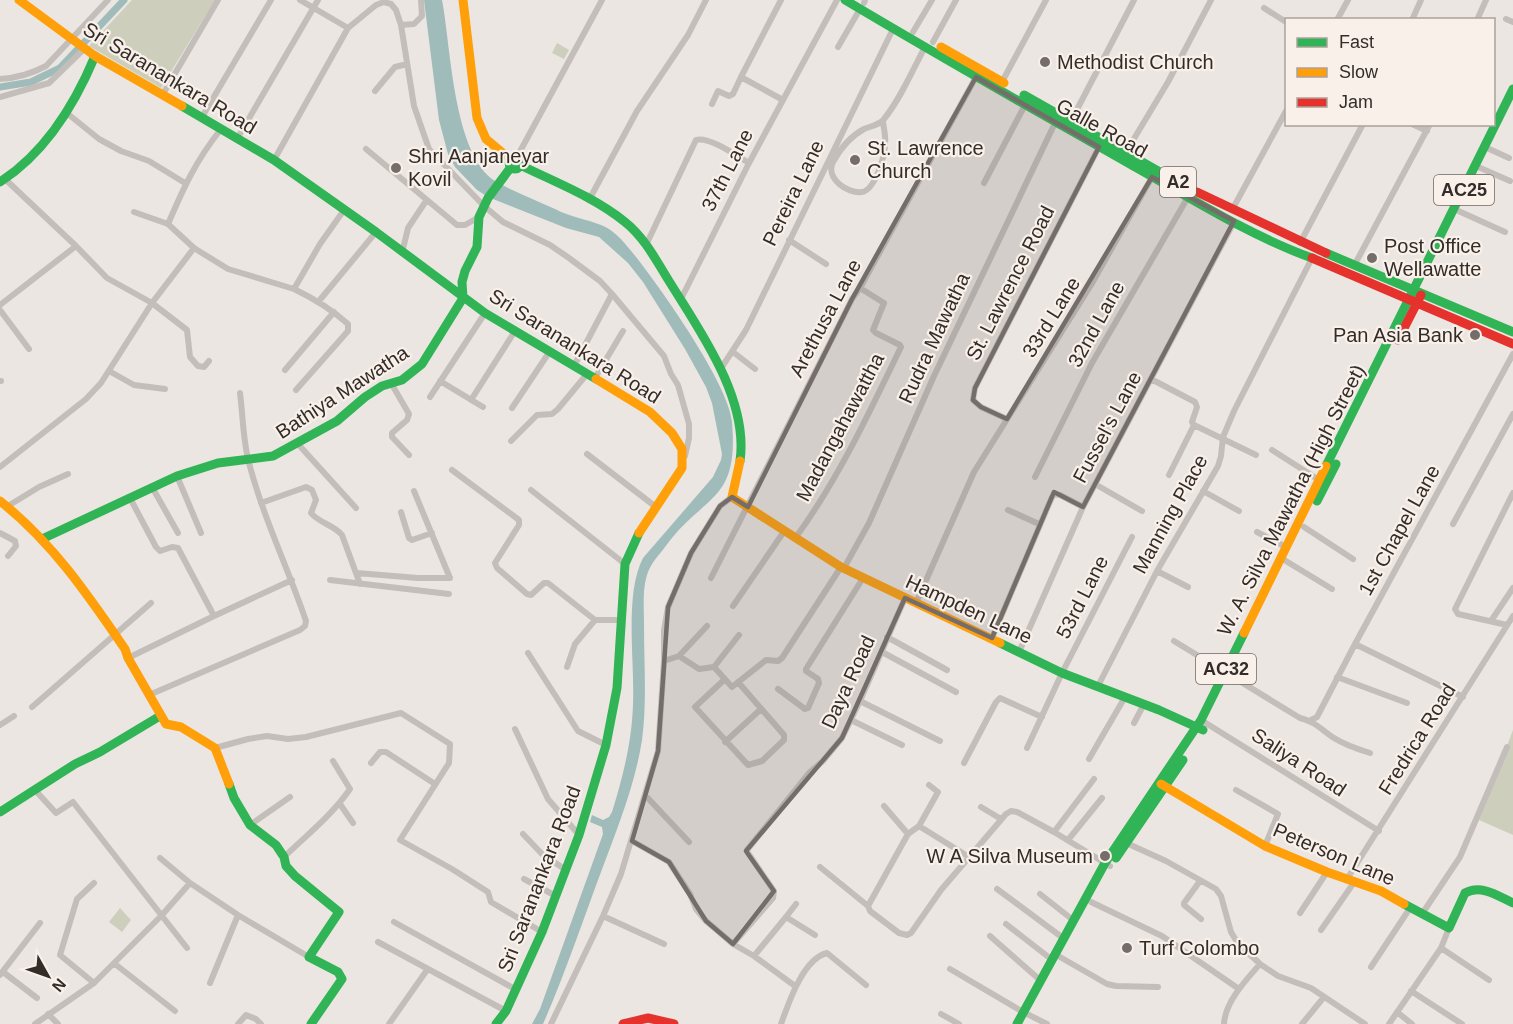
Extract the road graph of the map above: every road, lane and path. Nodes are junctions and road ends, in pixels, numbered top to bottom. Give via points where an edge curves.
1 (20, 0) edge
2 (108, 0) edge
3 (218, 0) edge
4 (271, 0) edge
5 (300, 0) edge
6 (318, 0) edge
7 (422, 0) edge
8 (463, 0) edge
9 (602, 0) edge
10 (706, 0) edge
11 (781, 0) edge
12 (837, 0) edge
13 (845, 0) edge
14 (932, 0) edge
15 (956, 0) edge
16 (1046, 0) edge
17 (1134, 0) edge
18 (1211, 0) edge
19 (1348, 0) edge
20 (1421, 0) edge
21 (1486, 0) edge
22 (862, 3) edge
23 (313, 7) junction
24 (1264, 8) dead end
25 (1338, 18) edge
26 (1413, 18) edge
27 (1478, 18) edge
28 (1506, 19) dead end
29 (1285, 21) edge
30 (1513, 22) edge
31 (401, 25) junction
32 (348, 28) junction
33 (893, 28) junction
34 (913, 32) junction
35 (72, 40) junction
36 (929, 45) junction
37 (838, 47) dead end
38 (85, 48) junction
39 (95, 56) junction
40 (949, 57) junction
41 (407, 64) junction
42 (741, 77) junction
43 (976, 78) junction
44 (0, 79) edge
45 (1002, 82) junction
46 (1513, 90) edge
47 (375, 91) dead end
48 (163, 94) junction
49 (0, 97) edge
50 (783, 100) junction
51 (712, 104) dead end
52 (1025, 105) junction
53 (68, 114) junction
54 (1285, 115) edge
55 (202, 117) junction
56 (1071, 121) junction
57 (883, 122) junction
58 (1055, 123) junction
59 (1362, 126) edge
60 (1429, 128) edge
61 (220, 129) junction
62 (237, 139) junction
63 (1099, 147) junction
64 (1485, 147) junction
65 (366, 149) dead end
66 (1126, 152) junction
67 (1509, 158) dead end
68 (274, 160) junction
69 (514, 162) junction
70 (749, 163) junction
71 (1476, 165) junction
72 (1152, 177) junction
73 (2, 181) edge
74 (1510, 181) dead end
75 (185, 183) junction
76 (984, 183) dead end
77 (1189, 193) junction
78 (589, 200) junction
79 (426, 201) junction
80 (486, 202) junction
81 (1454, 209) junction
82 (344, 210) junction
83 (1231, 211) junction
84 (134, 212) dead end
85 (479, 217) junction
86 (1234, 221) junction
87 (168, 224) junction
88 (376, 232) junction
89 (1505, 232) dead end
90 (789, 240) junction
91 (1300, 244) junction
92 (646, 245) junction
93 (76, 246) junction
94 (194, 248) junction
95 (402, 253) junction
96 (1312, 258) junction
97 (826, 264) dead end
98 (1354, 264) junction
99 (860, 288) junction
100 (294, 289) junction
101 (612, 294) junction
102 (1416, 296) junction
103 (463, 298) junction
104 (681, 299) junction
105 (319, 301) junction
106 (152, 303) junction
107 (0, 304) edge
108 (0, 310) edge
109 (334, 312) junction
110 (485, 313) junction
111 (515, 331) junction
112 (623, 331) dead end
113 (1513, 332) edge
114 (1513, 344) edge
115 (29, 349) dead end
116 (550, 351) junction
117 (733, 352) junction
118 (1513, 354) edge
119 (209, 361) dead end
120 (574, 366) junction
121 (755, 369) dead end
122 (285, 370) dead end
123 (719, 370) junction
124 (108, 371) junction
125 (591, 376) junction
126 (1151, 379) junction
127 (440, 381) junction
128 (391, 383) junction
129 (165, 389) dead end
130 (296, 390) dead end
131 (240, 393) dead end
132 (430, 396) dead end
133 (471, 400) junction
134 (483, 407) dead end
135 (512, 408) dead end
136 (1513, 414) edge
137 (1007, 419) junction
138 (1194, 425) junction
139 (1223, 437) junction
140 (511, 441) dead end
141 (298, 444) junction
142 (1272, 450) dead end
143 (587, 454) dead end
144 (408, 455) dead end
145 (1256, 455) dead end
146 (685, 456) junction
147 (248, 460) junction
148 (0, 467) edge
149 (452, 470) dead end
150 (68, 474) dead end
151 (1169, 475) dead end
152 (177, 476) junction
153 (1035, 477) dead end
154 (1319, 480) junction
155 (1095, 484) junction
156 (152, 487) junction
157 (531, 490) dead end
158 (414, 491) dead end
159 (1203, 491) junction
160 (1513, 494) edge
161 (732, 497) junction
162 (130, 498) junction
163 (4, 503) edge
164 (261, 503) junction
165 (656, 507) junction
166 (748, 507) junction
167 (1083, 507) junction
168 (356, 508) dead end
169 (1008, 510) dead end
170 (1239, 511) dead end
171 (401, 512) dead end
172 (1142, 512) dead end
173 (1039, 524) junction
174 (1453, 524) dead end
175 (1304, 527) junction
176 (785, 530) junction
177 (1257, 532) dead end
178 (0, 533) edge
179 (178, 533) dead end
180 (201, 533) dead end
181 (432, 533) junction
182 (796, 537) junction
183 (1132, 537) dead end
184 (42, 539) junction
185 (1286, 547) junction
186 (8, 556) dead end
187 (1284, 559) junction
188 (1353, 559) dead end
189 (625, 564) junction
190 (842, 568) junction
191 (1157, 572) junction
192 (357, 573) junction
193 (711, 578) dead end
194 (863, 578) junction
195 (292, 580) junction
196 (330, 580) dead end
197 (360, 584) junction
198 (1188, 587) dead end
199 (1513, 588) edge
200 (1332, 589) dead end
201 (449, 594) dead end
202 (905, 598) junction
203 (150, 603) dead end
204 (916, 603) junction
205 (733, 606) dead end
206 (214, 616) junction
207 (1513, 616) edge
208 (595, 620) junction
209 (620, 620) junction
210 (1491, 621) junction
211 (1507, 625) junction
212 (707, 626) dead end
213 (115, 634) junction
214 (740, 634) dead end
215 (887, 637) junction
216 (992, 638) junction
217 (1174, 640) dead end
218 (1355, 644) junction
219 (882, 652) junction
220 (1019, 652) junction
221 (528, 653) dead end
222 (679, 656) junction
223 (128, 658) junction
224 (664, 661) junction
225 (567, 667) dead end
226 (714, 667) junction
227 (947, 670) dead end
228 (1062, 673) junction
229 (1227, 674) junction
230 (1337, 677) junction
231 (725, 679) junction
232 (738, 682) junction
233 (1098, 686) junction
234 (778, 689) dead end
235 (956, 692) dead end
236 (149, 694) junction
237 (1125, 697) junction
238 (1463, 697) junction
239 (860, 701) junction
240 (1407, 703) dead end
241 (1144, 705) junction
242 (32, 707) dead end
243 (761, 709) junction
244 (14, 716) dead end
245 (160, 716) junction
246 (1042, 717) junction
247 (851, 720) junction
248 (1311, 720) junction
249 (1134, 723) dead end
250 (0, 725) edge
251 (1202, 725) junction
252 (515, 729) dead end
253 (940, 741) dead end
254 (725, 742) junction
255 (606, 745) junction
256 (902, 745) dead end
257 (1507, 747) dead end
258 (215, 748) junction
259 (1027, 748) dead end
260 (1370, 753) dead end
261 (1089, 759) dead end
262 (333, 761) dead end
263 (371, 763) dead end
264 (964, 763) dead end
265 (1094, 780) dead end
266 (435, 784) junction
267 (1162, 784) junction
268 (928, 785) dead end
269 (35, 790) junction
270 (1236, 790) dead end
271 (645, 795) junction
272 (290, 797) dead end
273 (1102, 798) dead end
274 (340, 804) junction
275 (884, 806) dead end
276 (981, 807) dead end
277 (0, 812) edge
278 (1001, 819) junction
279 (353, 823) dead end
280 (250, 825) junction
281 (920, 826) junction
282 (1379, 831) junction
283 (1054, 832) junction
284 (524, 834) dead end
285 (908, 834) junction
286 (579, 835) junction
287 (1068, 840) junction
288 (632, 841) junction
289 (689, 842) dead end
290 (1122, 842) junction
291 (1265, 846) junction
292 (284, 857) junction
293 (969, 857) junction
294 (160, 858) dead end
295 (1107, 865) junction
296 (820, 867) dead end
297 (566, 870) junction
298 (1327, 872) junction
299 (524, 879) dead end
300 (1351, 880) junction
301 (1200, 881) junction
302 (94, 883) dead end
303 (190, 883) junction
304 (997, 889) dead end
305 (1040, 894) dead end
306 (556, 896) junction
307 (1091, 902) junction
308 (1513, 903) edge
309 (796, 904) dead end
310 (868, 906) junction
311 (1410, 908) junction
312 (1300, 913) dead end
313 (162, 915) junction
314 (238, 915) junction
315 (1422, 915) junction
316 (603, 916) junction
317 (786, 916) junction
318 (1201, 919) dead end
319 (1073, 920) junction
320 (394, 922) dead end
321 (40, 923) dead end
322 (1006, 924) dead end
323 (1449, 928) junction
324 (1321, 930) dead end
325 (542, 932) junction
326 (815, 935) dead end
327 (990, 936) dead end
328 (1063, 938) junction
329 (378, 942) dead end
330 (664, 944) dead end
331 (734, 944) junction
332 (187, 948) dead end
333 (1441, 948) junction
334 (754, 956) junction
335 (309, 957) junction
336 (1056, 958) junction
337 (1260, 963) junction
338 (115, 964) junction
339 (1371, 967) dead end
340 (950, 969) dead end
341 (427, 970) junction
342 (1, 973) edge
343 (1040, 980) junction
344 (1489, 980) dead end
345 (94, 983) junction
346 (210, 983) dead end
347 (866, 985) dead end
348 (795, 986) junction
349 (1158, 987) dead end
350 (515, 989) junction
351 (1239, 989) junction
352 (1411, 991) junction
353 (1323, 997) junction
354 (37, 998) dead end
355 (175, 1011) dead end
356 (506, 1011) junction
357 (1397, 1012) junction
358 (48, 1014) junction
359 (941, 1014) dead end
360 (1026, 1017) edge
361 (35, 1024) edge
362 (58, 1024) edge
363 (238, 1024) edge
364 (261, 1024) edge
365 (311, 1024) edge
366 (389, 1024) edge
367 (496, 1024) edge
368 (551, 1024) edge
369 (623, 1024) edge
370 (674, 1024) edge
371 (781, 1024) edge
372 (959, 1024) edge
373 (1017, 1024) edge
374 (1047, 1024) edge
375 (1224, 1024) edge
376 (1302, 1024) edge
377 (1365, 1024) edge
378 (1389, 1024) edge
379 (1412, 1024) edge
380 (1462, 1024) edge

1 - 35 main road, Sri Saranankara Road
2 - 35 street
3 - 48 street
4 - 55 street
5 - 23 street
6 - 23 street
7 - 31 street via 422,16 414,24
8 - 69 main road via 477,119 487,140
9 - 69 street
10 - 78 street via 637,111
11 - 42 street
12 - 50 street, 37th Lane
13 - 22 main road, Galle Road / A2
14 - 34 street
15 - 36 street
16 - 45 street
17 - 56 street
18 - 66 street
19 - 25 street
20 - 26 street
21 - 27 street
22 - 33 main road, Galle Road / A2
22 - 34 main road, Galle Road / A2
22 - 37 street
23 - 32 street
23 - 62 street
24 - 29 street
28 - 30 street
31 - 32 street via 396,10 384,2
31 - 41 street
32 - 68 street
33 - 36 main road, Galle Road / A2
33 - 90 street, Pereira Lane
34 - 36 main road, Galle Road / A2
35 - 38 main road, Sri Saranankara Road
35 - 44 street via 36,72
36 - 40 main road, Galle Road / A2
36 - 57 street
38 - 39 main road, Sri Saranankara Road
38 - 49 street via 49,83
39 - 48 main road, Sri Saranankara Road
39 - 53 main road
40 - 43 main road, Galle Road / A2
40 - 45 main road, Galle Road / A2
41 - 47 street via 395,67
41 - 80 street via 414,106 429,149
42 - 50 street
42 - 51 street via 733,94 718,91
43 - 52 main road, Galle Road / A2
43 - 99 street, Arethusa Lane
45 - 56 main road, Galle Road / A2
46 - 64 main road, AC25
48 - 55 main road, Sri Saranankara Road
50 - 70 street, 37th Lane
52 - 58 main road, Galle Road / A2
52 - 76 street
53 - 73 main road
53 - 75 street via 99,139 149,160
54 - 83 street
55 - 61 main road, Sri Saranankara Road
56 - 66 main road, Galle Road / A2
57 - 57 street via 862,130 846,143 831,167 838,183 850,190 868,189 882,164
58 - 63 main road, Galle Road / A2
58 - 190 street, Rudra Mawatha via 868,523
59 - 91 street
60 - 98 street
61 - 62 main road, Sri Saranankara Road
61 - 75 street
62 - 68 main road, Sri Saranankara Road
63 - 72 main road, Galle Road / A2
63 - 137 street, St. Lawrence Road via 975,388 973,400
64 - 67 street
64 - 71 main road, AC25
65 - 79 street
66 - 77 main road, Galle Road / A2
68 - 82 main road, Sri Saranankara Road
69 - 78 main road
69 - 80 main road
70 - 92 street via 710,141 696,140
70 - 104 street, 37th Lane
71 - 74 street
71 - 81 main road, AC25
72 - 77 main road, Galle Road / A2
72 - 137 street, 33rd Lane via 1091,285
73 - 93 street
75 - 87 street
77 - 83 main road, Galle Road / A2
77 - 86 main road, Galle Road / A2
77 - 153 street, 32nd Lane via 1092,363
78 - 92 main road via 623,220
79 - 85 street via 457,225
79 - 95 street via 408,228
80 - 85 main road
80 - 101 street via 503,222 550,245
81 - 89 street
81 - 102 main road, AC25
82 - 88 main road, Sri Saranankara Road
82 - 100 street
83 - 91 main road, Galle Road / A2
84 - 87 street
85 - 103 main road via 477,247 462,282
86 - 96 main road, Galle Road / A2
86 - 126 street, Fussel's Lane
87 - 94 street
88 - 95 main road, Sri Saranankara Road
88 - 105 street
90 - 97 street
90 - 117 street, Pereira Lane
91 - 98 main road, Galle Road / A2
92 - 104 main road
93 - 106 street via 107,278
93 - 107 street
94 - 100 street via 228,269
94 - 106 street
95 - 103 main road, Sri Saranankara Road
96 - 102 main road, Galle Road / A2
96 - 139 street, Manning Place
98 - 102 main road, Galle Road / A2
99 - 166 street, Arethusa Lane
99 - 182 street, Madangahawattha via 885,305 873,330 901,348 846,459
100 - 105 street
101 - 120 street
101 - 146 street via 664,356 678,385 689,424
102 - 113 main road, Galle Road / A2
102 - 114 main road, Galle Road / A2
102 - 154 main road, W. A. Silva Mawatha (High Street) / AC32
102 - 175 main road, W. A. Silva Mawatha (High Street) / AC32
103 - 110 main road, Sri Saranankara Road
103 - 128 main road, Bathiya Mawatha via 422,364 402,380
104 - 123 main road
105 - 109 street
106 - 119 street via 187,330 190,357 198,366 204,367
106 - 124 street
108 - 115 street
109 - 122 street
109 - 130 street via 348,324 348,332
110 - 111 main road, Sri Saranankara Road
110 - 127 street
111 - 116 main road, Sri Saranankara Road
111 - 133 street
112 - 125 street
116 - 120 main road, Sri Saranankara Road
116 - 135 street
117 - 121 street
117 - 123 street, Pereira Lane
118 - 218 street, 1st Chapel Lane
120 - 125 main road, Sri Saranankara Road
123 - 161 main road via 740,426 740,457
124 - 129 street via 134,385
124 - 148 street via 86,399
125 - 140 street via 552,414 537,415
125 - 146 main road, Sri Saranankara Road via 643,406 662,422 678,440
126 - 138 street via 1195,402
126 - 155 street, Fussel's Lane
127 - 132 street
127 - 133 street
128 - 141 main road, Bathiya Mawatha
128 - 144 street via 409,414 392,438
131 - 147 street
133 - 134 street
136 - 174 street
137 - 204 street, 33rd Lane via 974,472
138 - 139 street
138 - 151 street
139 - 145 street
139 - 159 street, Manning Place via 1221,456
141 - 147 main road, Bathiya Mawatha via 273,456
141 - 168 street
142 - 154 street
143 - 165 street
146 - 165 main road, Sri Saranankara Road via 682,468
147 - 152 main road, Bathiya Mawatha via 218,462
147 - 164 street
149 - 208 street via 519,520 495,563 497,568 527,594 548,583
150 - 163 street
152 - 156 main road, Bathiya Mawatha
152 - 180 street
154 - 185 main road, W. A. Silva Mawatha (High Street) / AC32
155 - 167 street, Fussel's Lane
155 - 172 street
156 - 162 main road, Bathiya Mawatha
156 - 179 street
157 - 189 street
158 - 181 street
159 - 170 street
159 - 191 street, Manning Place
160 - 210 street via 1455,609 1468,618
161 - 166 main road, Hampden Lane
161 - 224 street via 720,506 691,553 668,607
162 - 184 main road, Bathiya Mawatha
162 - 206 street via 156,547 160,551 178,548
163 - 184 main road
164 - 192 street via 296,489 312,490 316,500 311,513 338,530
164 - 195 street
165 - 189 main road, Sri Saranankara Road via 634,541
166 - 176 main road, Hampden Lane
166 - 193 street, Arethusa Lane
167 - 173 street via 1055,494
167 - 220 street, Fussel's Lane
169 - 173 street
171 - 181 street via 409,538
173 - 216 street
175 - 187 main road, W. A. Silva Mawatha (High Street) / AC32
175 - 188 street
176 - 182 main road, Hampden Lane
176 - 205 street
177 - 185 street
178 - 186 street via 15,541 16,546
181 - 192 street via 450,578
182 - 190 main road, Hampden Lane
183 - 228 street, 53rd Lane
184 - 213 main road via 72,573
185 - 187 main road, W. A. Silva Mawatha (High Street) / AC32
187 - 200 street
187 - 229 main road, W. A. Silva Mawatha (High Street) / AC32
189 - 209 main road, Sri Saranankara Road
190 - 194 main road, Hampden Lane
190 - 232 street, Rudra Mawatha via 782,658 766,660
191 - 198 street
191 - 233 street, Manning Place
192 - 197 street
194 - 202 main road, Hampden Lane
194 - 234 street via 806,669 819,683 808,708
195 - 206 street
195 - 236 street via 306,621 300,630
196 - 197 street
197 - 201 street
199 - 210 street
202 - 204 main road, Hampden Lane
202 - 215 street, Daya Road
203 - 213 street
204 - 216 main road, Hampden Lane
206 - 223 street
207 - 211 street, Fredrica Road
208 - 209 street
208 - 225 street via 575,644
209 - 255 main road, Sri Saranankara Road via 616,688
210 - 211 street
211 - 238 street, Fredrica Road
212 - 222 street
213 - 223 main road
213 - 242 street
214 - 226 street
215 - 219 street, Daya Road
215 - 227 street
216 - 220 main road, Hampden Lane
217 - 229 street
218 - 230 street, 1st Chapel Lane
218 - 238 street, Fredrica Road
219 - 235 street
219 - 239 street, Daya Road
220 - 228 main road, Hampden Lane
221 - 255 street via 578,731
222 - 224 street
222 - 226 street via 699,669
223 - 236 main road
224 - 271 street via 658,751
226 - 231 street
228 - 233 main road, Hampden Lane
228 - 246 street, 53rd Lane
229 - 248 street via 1300,718
229 - 251 main road, W. A. Silva Mawatha (High Street) / AC32
230 - 240 street
230 - 248 street, 1st Chapel Lane via 1317,717
231 - 232 street via 732,687
231 - 254 street via 695,707
232 - 243 street
233 - 237 main road, Hampden Lane
236 - 245 main road
237 - 241 main road, Hampden Lane
237 - 261 street
238 - 282 street, Fredrica Road
239 - 247 street, Daya Road
239 - 253 street
241 - 249 street
241 - 251 main road, Hampden Lane
243 - 254 street
243 - 254 street via 784,735 784,740 762,761 748,765
244 - 250 street
245 - 258 main road via 166,724 181,727
245 - 269 main road
246 - 259 street, 53rd Lane
246 - 264 street via 1000,698
247 - 256 street
247 - 331 street, Daya Road via 842,738 747,850 774,891 773,898
248 - 260 street via 1346,745
251 - 267 main road, W. A. Silva Mawatha (High Street) / AC32
251 - 282 street, Saliya Road
252 - 286 street via 548,799
255 - 286 main road, Sri Saranankara Road
257 - 315 street via 1460,857
258 - 266 street via 267,736 306,737 401,713 450,744 449,763
258 - 280 main road via 234,798
262 - 274 street via 350,789
263 - 266 street via 380,752 386,752
265 - 283 street
266 - 325 street via 400,840 470,880 488,892 491,902
267 - 290 main road, W. A. Silva Mawatha (High Street) / AC32
267 - 291 main road, Peterson Lane
268 - 281 street via 938,792
269 - 277 main road
269 - 313 street via 56,813 73,802
270 - 291 street via 1278,814
271 - 288 street
271 - 289 street
272 - 280 street
273 - 287 street
274 - 279 street
274 - 292 street
275 - 285 street
276 - 278 street
278 - 283 street via 1011,811 1017,812
278 - 293 street
280 - 292 main road via 276,845
281 - 285 street
281 - 293 street
282 - 300 street, Fredrica Road
283 - 287 street
284 - 297 street via 542,854
285 - 310 street
286 - 297 main road, Sri Saranankara Road
287 - 295 street
288 - 316 street
288 - 331 street via 669,862 696,909
290 - 295 main road, W. A. Silva Mawatha (High Street) / AC32
290 - 301 street
291 - 298 main road, Peterson Lane
292 - 335 main road via 295,876 339,912
293 - 310 street via 907,935 899,933
294 - 303 street
295 - 307 main road, W. A. Silva Mawatha (High Street) / AC32
295 - 319 main road, W. A. Silva Mawatha (High Street) / AC32
296 - 310 street
297 - 306 main road, Sri Saranankara Road
298 - 300 main road, Peterson Lane
298 - 312 street
299 - 306 street
300 - 311 main road, Peterson Lane via 1382,891
300 - 324 street, Fredrica Road
301 - 318 street via 1184,905
301 - 337 street via 1221,896 1231,932
302 - 345 street via 78,899 60,955
303 - 313 street
303 - 314 street
304 - 328 street
305 - 319 street
306 - 325 main road, Sri Saranankara Road
307 - 336 main road, W. A. Silva Mawatha (High Street) / AC32
307 - 351 street via 1162,936
308 - 323 main road via 1477,888 1469,889
309 - 317 street
311 - 315 main road, Peterson Lane
311 - 339 street
313 - 332 street
313 - 338 street
314 - 335 street
314 - 346 street
315 - 323 main road, Peterson Lane
316 - 330 street
316 - 368 street
317 - 326 street
317 - 334 street
319 - 328 main road, W. A. Silva Mawatha (High Street) / AC32
320 - 350 street
321 - 342 street
322 - 336 street
323 - 333 street
325 - 350 main road, Sri Saranankara Road
327 - 343 street
328 - 336 main road, W. A. Silva Mawatha (High Street) / AC32
329 - 341 street
331 - 334 street
333 - 344 street
333 - 352 street
334 - 348 street
335 - 365 main road via 338,972 342,979
336 - 343 main road, W. A. Silva Mawatha (High Street) / AC32
336 - 349 street via 1107,984
336 - 360 main road, W. A. Silva Mawatha (High Street) / AC32
337 - 351 street
337 - 353 street
338 - 345 street
338 - 355 street
340 - 360 street
341 - 356 street
341 - 366 street
342 - 354 street
343 - 360 main road, W. A. Silva Mawatha (High Street) / AC32
345 - 358 street
347 - 348 street via 827,953 818,955
348 - 371 street
350 - 356 main road, Sri Saranankara Road
351 - 375 street via 1224,1016
352 - 357 street
352 - 380 street
353 - 376 street
353 - 377 street
356 - 367 main road, Sri Saranankara Road
357 - 378 street
357 - 379 street
358 - 361 street
358 - 362 street
359 - 372 street
360 - 373 main road, W. A. Silva Mawatha (High Street) / AC32
360 - 374 street
363 - 364 street via 246,1015
369 - 370 main road via 641,1018

